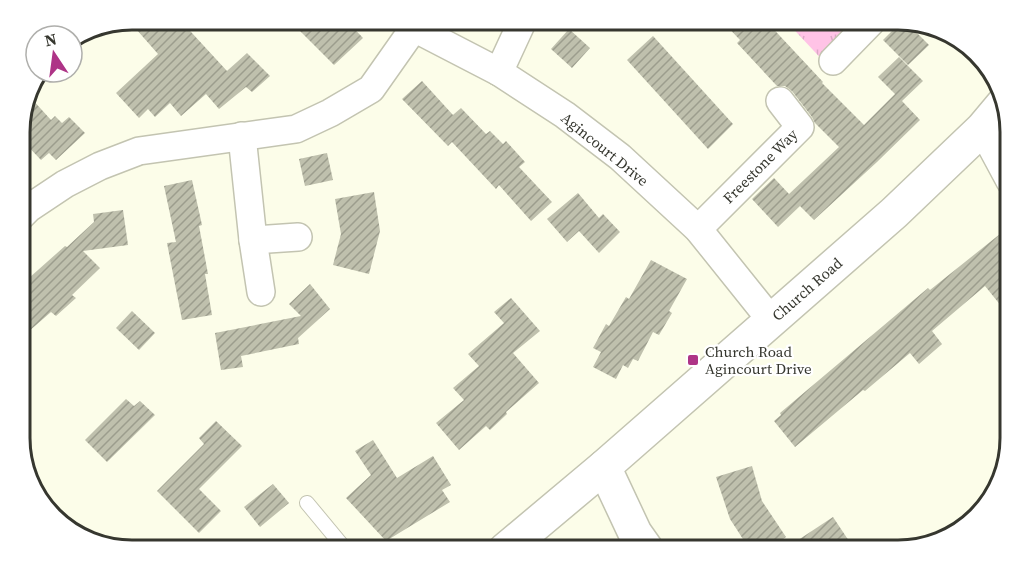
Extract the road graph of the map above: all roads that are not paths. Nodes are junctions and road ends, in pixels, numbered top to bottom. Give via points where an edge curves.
1 (405, 30) edge
2 (420, 30) edge
3 (518, 30) edge
4 (863, 30) edge
5 (833, 61) dead end
6 (499, 72) junction
7 (780, 101) dead end
8 (998, 110) edge
9 (981, 129) junction
10 (242, 136) junction
11 (1000, 163) edge
12 (30, 204) edge
13 (698, 229) junction
14 (298, 237) dead end
15 (253, 240) junction
16 (261, 292) dead end
17 (771, 320) junction
18 (604, 467) junction
19 (307, 503) dead end
20 (338, 540) edge
21 (517, 540) edge
22 (640, 540) edge

1 - 10 street via 371,89 296,129
2 - 6 street, Agincourt Drive
3 - 6 street
4 - 5 street
6 - 13 street, Agincourt Drive via 620,157
7 - 13 street, Freestone Way via 800,127
8 - 9 street, Church Road
9 - 11 street
9 - 17 street, Church Road via 894,213
10 - 12 street via 139,151 100,166
10 - 15 street
13 - 17 street, Agincourt Drive
14 - 15 street
15 - 16 street
17 - 18 street, Church Road
18 - 21 street, Church Road
18 - 22 street
19 - 20 lane

